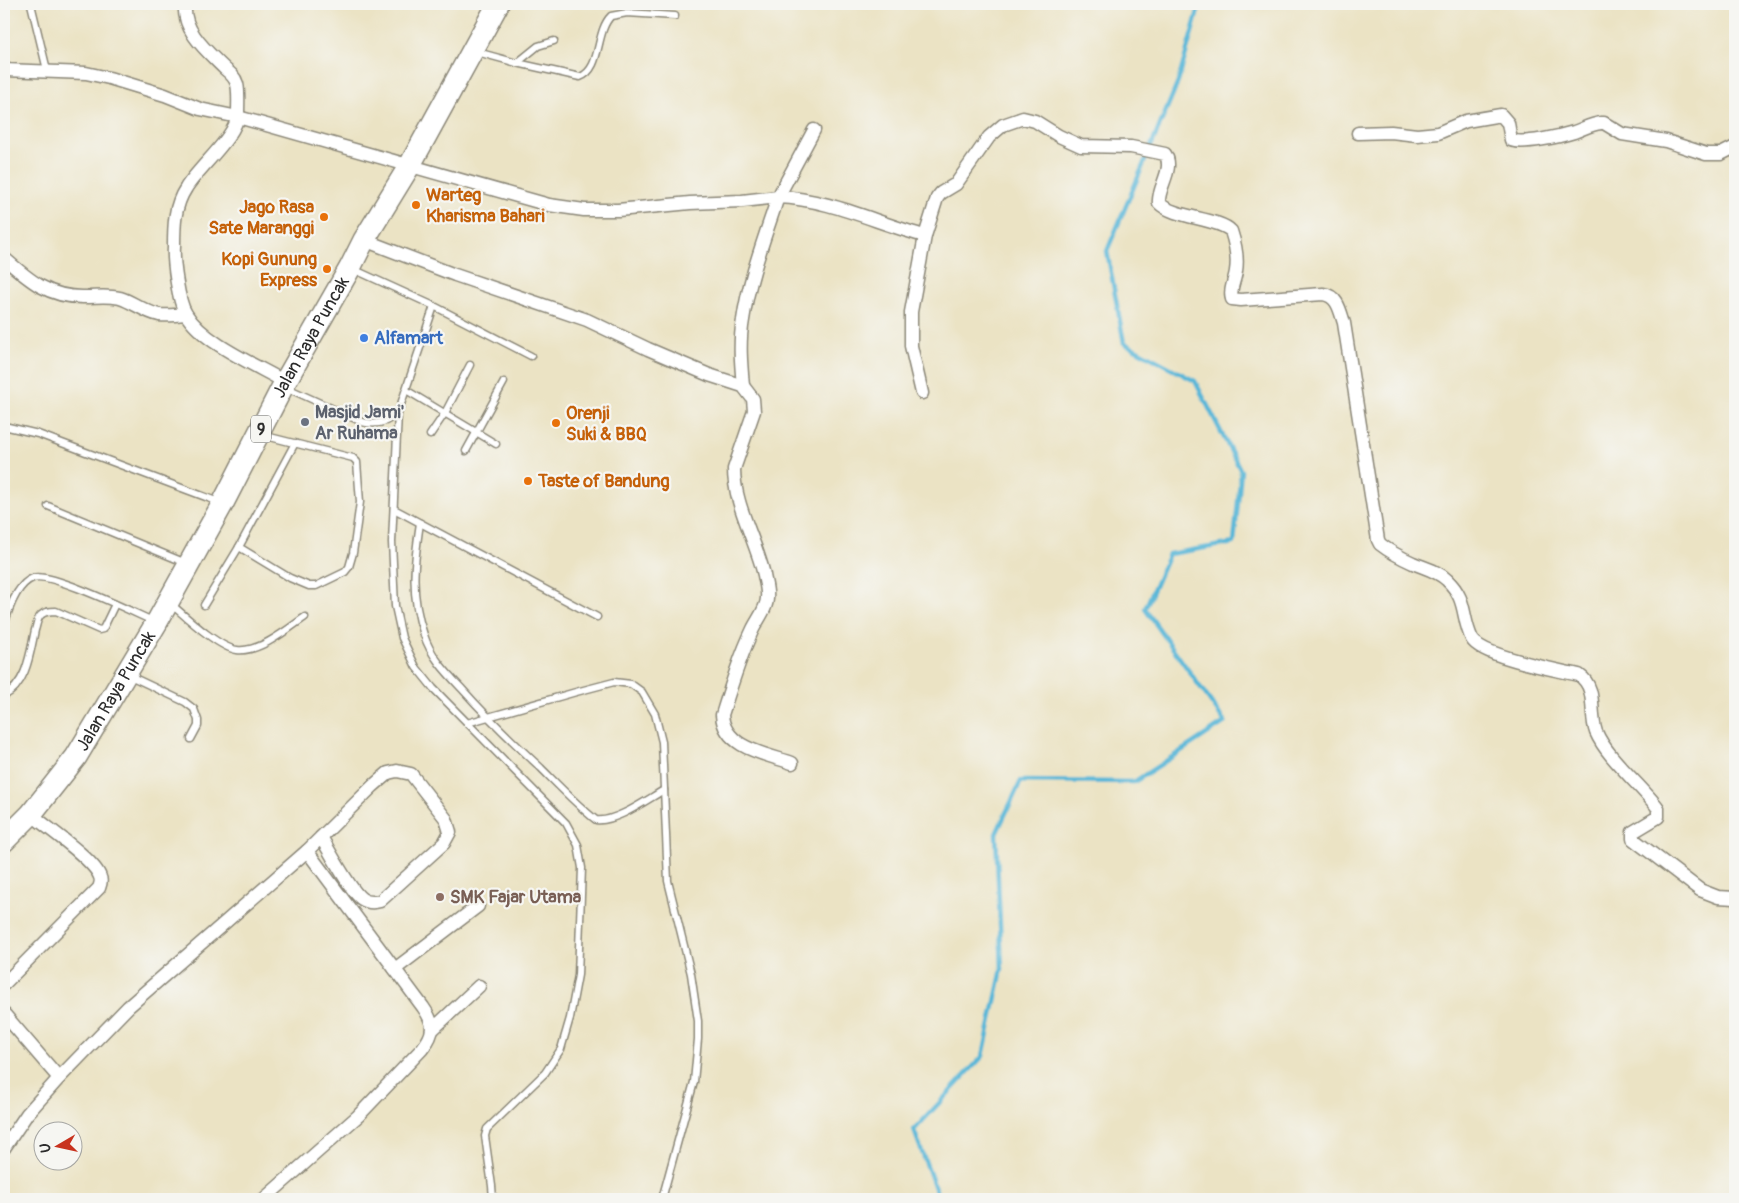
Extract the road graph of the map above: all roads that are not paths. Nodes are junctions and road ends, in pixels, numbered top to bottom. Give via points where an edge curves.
1 (31, 4) edge
2 (185, 4) edge
3 (498, 4) edge
4 (675, 16) dead end
5 (554, 41) dead end
6 (472, 50) junction
7 (517, 63) junction
8 (4, 70) edge
9 (47, 70) junction
10 (238, 116) junction
11 (814, 130) dead end
12 (1358, 133) dead end
13 (1735, 147) edge
14 (410, 165) junction
15 (778, 197) junction
16 (925, 236) junction
17 (364, 240) junction
18 (4, 258) edge
19 (350, 268) junction
20 (434, 306) junction
21 (186, 314) junction
22 (531, 356) dead end
23 (470, 365) dead end
24 (504, 382) dead end
25 (284, 384) junction
26 (743, 386) junction
27 (406, 390) junction
28 (922, 393) dead end
29 (398, 413) junction
30 (445, 413) junction
31 (4, 426) edge
32 (477, 432) junction
33 (258, 434) junction
34 (430, 435) dead end
35 (295, 443) junction
36 (496, 444) dead end
37 (466, 451) dead end
38 (223, 503) junction
39 (48, 506) dead end
40 (394, 509) junction
41 (420, 523) junction
42 (239, 547) junction
43 (189, 564) junction
44 (168, 601) junction
45 (115, 604) junction
46 (204, 605) dead end
47 (305, 617) dead end
48 (597, 617) dead end
49 (157, 622) junction
50 (4, 626) edge
51 (126, 674) junction
52 (4, 696) edge
53 (487, 717) junction
54 (467, 723) junction
55 (190, 739) dead end
56 (792, 763) dead end
57 (664, 790) junction
58 (31, 814) junction
59 (321, 837) junction
60 (4, 841) edge
61 (307, 851) junction
62 (1735, 898) edge
63 (478, 906) dead end
64 (396, 969) junction
65 (4, 984) edge
66 (479, 986) dead end
67 (4, 1014) edge
68 (432, 1030) junction
69 (59, 1078) junction
70 (4, 1148) edge
71 (264, 1199) edge
72 (493, 1199) edge
73 (662, 1199) edge

1 - 9 lane
2 - 10 street via 188,28 234,78
3 - 6 highway, Jalan Raya Puncak / 9
4 - 7 lane via 627,13 611,16 604,27 592,68 580,77
5 - 7 lane via 538,46
6 - 7 lane
6 - 14 highway, Jalan Raya Puncak / 9
8 - 9 street
9 - 10 street via 109,78 165,94 200,109
10 - 14 street
10 - 21 street via 229,135 186,188 178,204 174,220 174,254
11 - 15 street
12 - 13 street via 1432,134 1466,121 1501,116 1507,121 1510,140 1514,141 1569,134 1604,123 1622,134 1666,141 1706,154 1721,154
14 - 15 street via 549,205 584,210 742,202
14 - 17 highway, Jalan Raya Puncak / 9
15 - 16 street via 839,208
15 - 26 street via 742,321 740,357
16 - 28 street via 910,332
16 - 62 street via 937,198 956,184 988,137 1011,121 1035,120 1059,136 1085,147 1131,147 1165,154 1168,167 1159,203 1200,220 1222,225 1231,232 1237,258 1230,293 1232,299 1323,294 1331,296 1337,304 1344,323 1380,544 1440,574 1453,585 1477,645 1583,678 1590,688 1593,722 1600,740 1658,808 1658,817 1634,832 1634,839 1700,890 1718,897
17 - 19 highway, Jalan Raya Puncak / 9
17 - 26 street via 587,320 701,372
18 - 21 street via 22,275 51,291 75,296 120,298 159,315
19 - 20 lane
19 - 25 highway, Jalan Raya Puncak / 9
20 - 22 lane
20 - 27 lane
21 - 25 street via 212,341
23 - 30 lane
24 - 32 lane
25 - 29 lane via 370,425 391,420
25 - 33 highway, Jalan Raya Puncak / 9
26 - 56 street via 755,407 734,477 762,567 767,597 737,670 722,720 731,738 744,746
27 - 29 lane
27 - 30 lane
29 - 40 lane
30 - 32 lane
30 - 34 lane
31 - 38 lane via 38,434
32 - 36 lane
32 - 37 lane
33 - 35 lane
33 - 38 highway, Jalan Raya Puncak / 9
35 - 42 lane
35 - 42 lane via 353,458 357,462 360,502 350,567 327,581 309,586
38 - 43 highway, Jalan Raya Puncak / 9
39 - 43 lane
40 - 41 lane
40 - 54 lane via 395,606 402,638 416,667 432,688
41 - 48 lane
41 - 53 lane via 414,584 423,634 442,668
42 - 46 lane
43 - 44 highway, Jalan Raya Puncak / 9
44 - 47 lane via 218,642 237,650 246,650 282,634
44 - 49 highway, Jalan Raya Puncak / 9
45 - 49 lane
45 - 50 lane via 49,578 35,577 18,592
45 - 52 lane via 104,627 99,630 56,611 41,615 22,678
49 - 51 highway, Jalan Raya Puncak / 9
51 - 55 lane via 194,709 198,726
51 - 58 highway, Jalan Raya Puncak / 9 via 76,757
53 - 54 lane
53 - 57 lane via 596,820 619,815
53 - 57 lane via 614,682 631,684 648,701 660,730
54 - 72 lane via 566,823 578,845 582,868 578,975 570,1018 561,1049 545,1073 487,1129 485,1136
57 - 73 lane via 668,881 691,974 698,1039 692,1094
58 - 60 highway, Jalan Raya Puncak / 9
58 - 65 street via 90,861 100,875 101,884
59 - 59 street via 388,773 399,770 411,774 446,819 450,832 444,843 374,903 356,895
59 - 61 street
61 - 64 street
61 - 69 street via 128,1006
63 - 64 street
64 - 68 street via 428,1013
66 - 68 street
67 - 69 street
68 - 71 street via 430,1040 358,1116
69 - 70 street via 27,1114

